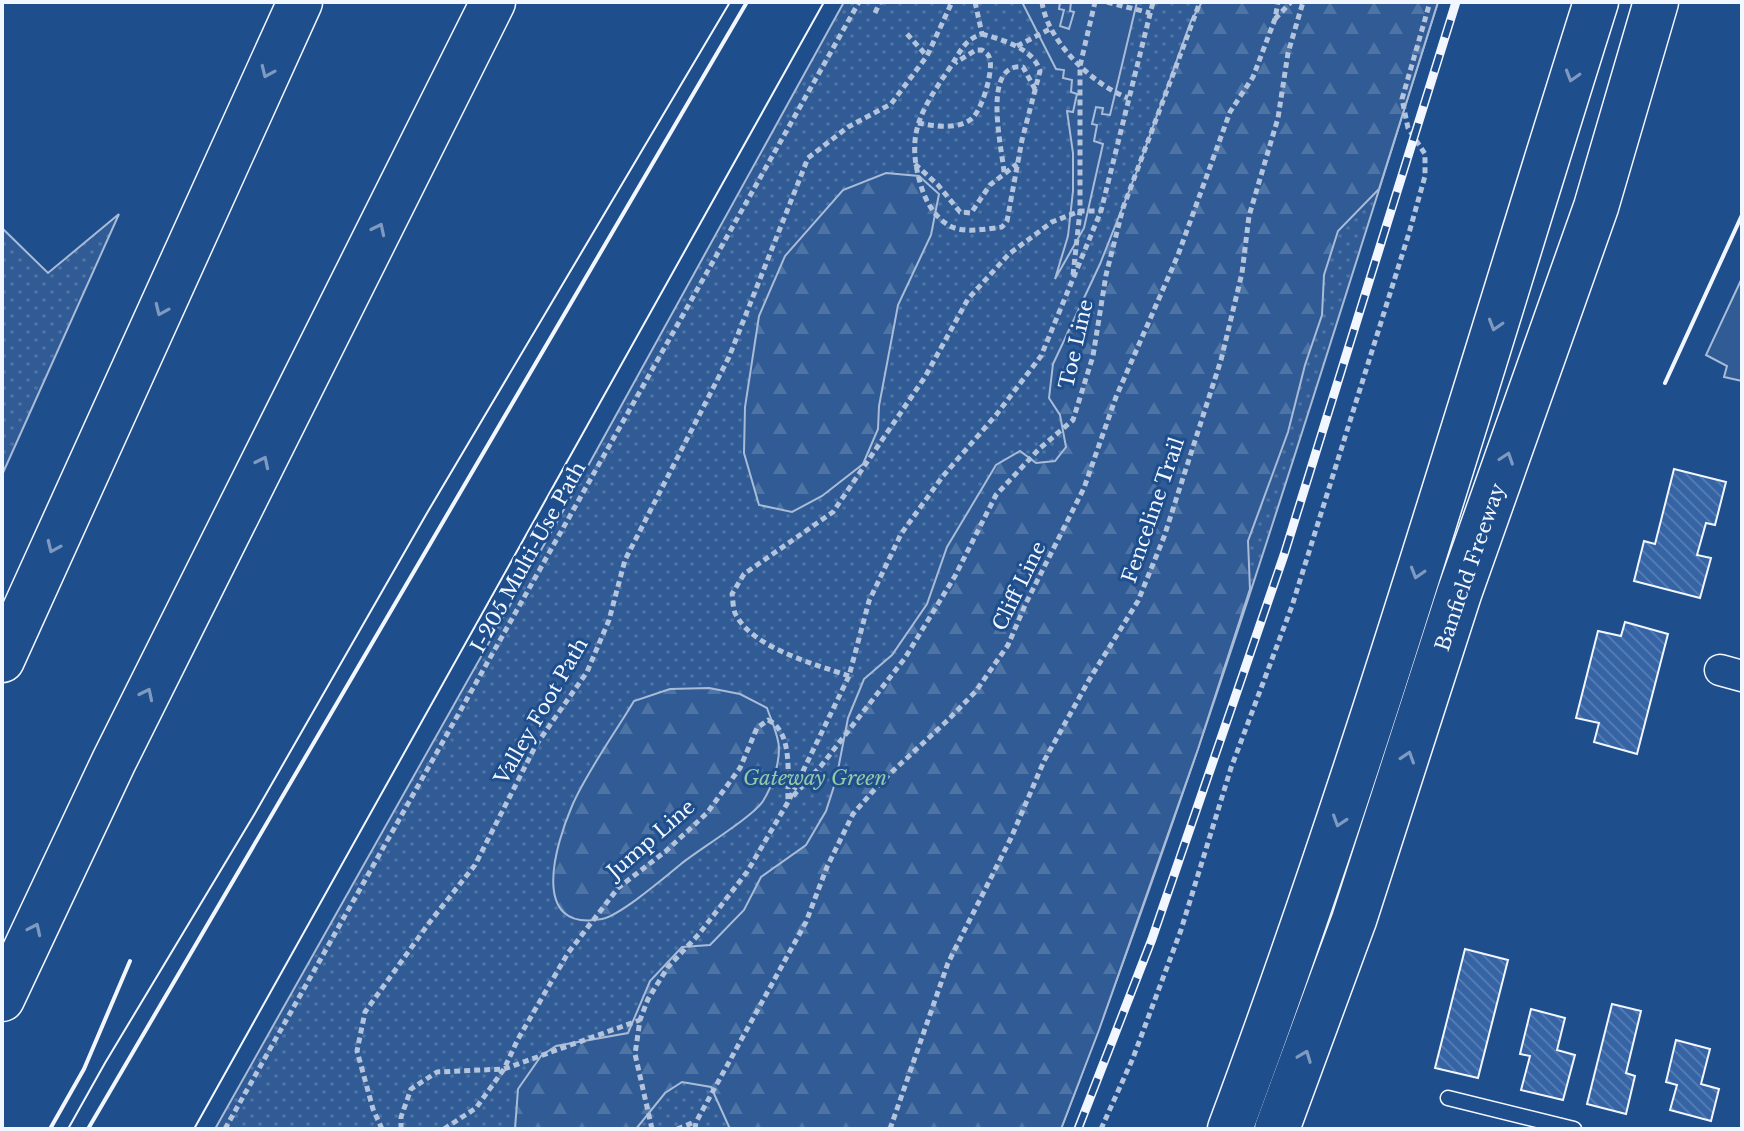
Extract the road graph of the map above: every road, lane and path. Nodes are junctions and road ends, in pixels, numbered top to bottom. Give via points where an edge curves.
1 (300, 2) edge
2 (493, 2) edge
3 (859, 2) edge
4 (880, 2) edge
5 (952, 2) edge
6 (975, 2) edge
7 (1042, 2) edge
8 (1095, 2) edge
9 (1107, 2) edge
10 (1153, 2) edge
11 (1200, 2) edge
12 (1278, 2) edge
13 (1291, 2) edge
14 (1303, 2) edge
15 (1430, 2) edge
16 (1596, 2) edge
17 (1656, 2) edge
18 (1686, 2) edge
19 (875, 13) dead end
20 (1150, 13) junction
21 (1275, 19) junction
22 (1050, 29) junction
23 (907, 34) dead end
24 (982, 34) junction
25 (1016, 47) junction
26 (927, 56) junction
27 (952, 65) junction
28 (1080, 66) junction
29 (1036, 91) junction
30 (1128, 98) junction
31 (918, 123) junction
32 (913, 163) junction
33 (1018, 164) junction
34 (1004, 172) junction
35 (1596, 207) junction
36 (1080, 211) junction
37 (1101, 211) junction
38 (1071, 285) junction
39 (2, 660) edge
40 (849, 676) junction
41 (788, 802) junction
42 (2, 999) edge
43 (640, 1020) junction
44 (504, 1069) junction
45 (1448, 1098) dead end
46 (695, 1125) edge
47 (225, 1129) edge
48 (382, 1129) edge
49 (401, 1129) edge
50 (444, 1129) edge
51 (652, 1129) edge
52 (677, 1129) edge
53 (890, 1129) edge
54 (1101, 1129) edge
55 (1230, 1129) edge
56 (1277, 1129) edge
57 (1574, 1129) edge

1 -> 39 highway
42 -> 2 highway via 114,761
3 - 47 path, I-205 Multi-Use Path
4 - 19 path
5 - 26 path
6 - 24 path
7 - 22 path
8 - 28 path
9 - 20 path
10 - 20 path
11 - 41 path, Toe Line via 1123,208 1093,356 1073,420 996,495 905,658
12 - 21 path, Cliff Line
13 - 21 path
14 - 53 path, Fenceline Trail via 1278,118 1249,216 1242,273 1221,360 1164,537 1138,601 1044,761 948,963
15 - 54 path via 1402,99 1408,128 1425,154 1425,176 1409,233 1292,606 1231,768 1181,930
16 -> 55 highway via 1350,788
17 - 35 highway, Banfield Freeway
18 - 35 highway
20 - 30 path
21 - 46 path, Cliff Line via 1253,77 1230,112 1084,488 1008,645 976,691 853,814 806,922
22 - 25 path
22 - 28 path
23 - 26 path
24 - 25 path
24 - 27 path via 969,39
25 - 29 path via 1038,63
26 - 48 path, Valley Foot Path via 891,104 848,127 808,158 729,357 625,560 609,620 587,672 536,745 475,865 365,1012 357,1051
27 - 31 path
27 - 31 path via 976,50 988,54 991,66 979,113 957,125
28 - 30 path
28 - 36 path
29 - 33 path
29 - 34 path via 1023,67 1006,70 1000,79 996,116
30 - 37 path
31 - 32 path
32 - 33 path via 931,210 951,227 964,230 1002,227 1011,211
32 - 34 path via 960,212 971,213
33 - 34 path
56 -> 35 highway, Banfield Freeway via 1354,920 1459,594
36 - 37 path
36 - 38 path
36 - 40 path via 1052,222 1009,254 968,299 925,377 833,512 744,574 732,594 735,613 752,633 780,651
37 - 38 path
38 - 40 path via 1041,356 901,534 869,601
40 - 41 path
41 - 43 path via 747,872 668,967
41 - 44 path, Jump Line via 785,742 777,725 768,720 757,728 740,768 707,813 618,888 568,953
43 - 44 path
43 - 51 path via 635,1054
44 - 49 path via 437,1072 411,1089
44 - 50 path, Jump Line via 476,1108
45 - 57 lane
46 - 52 path

